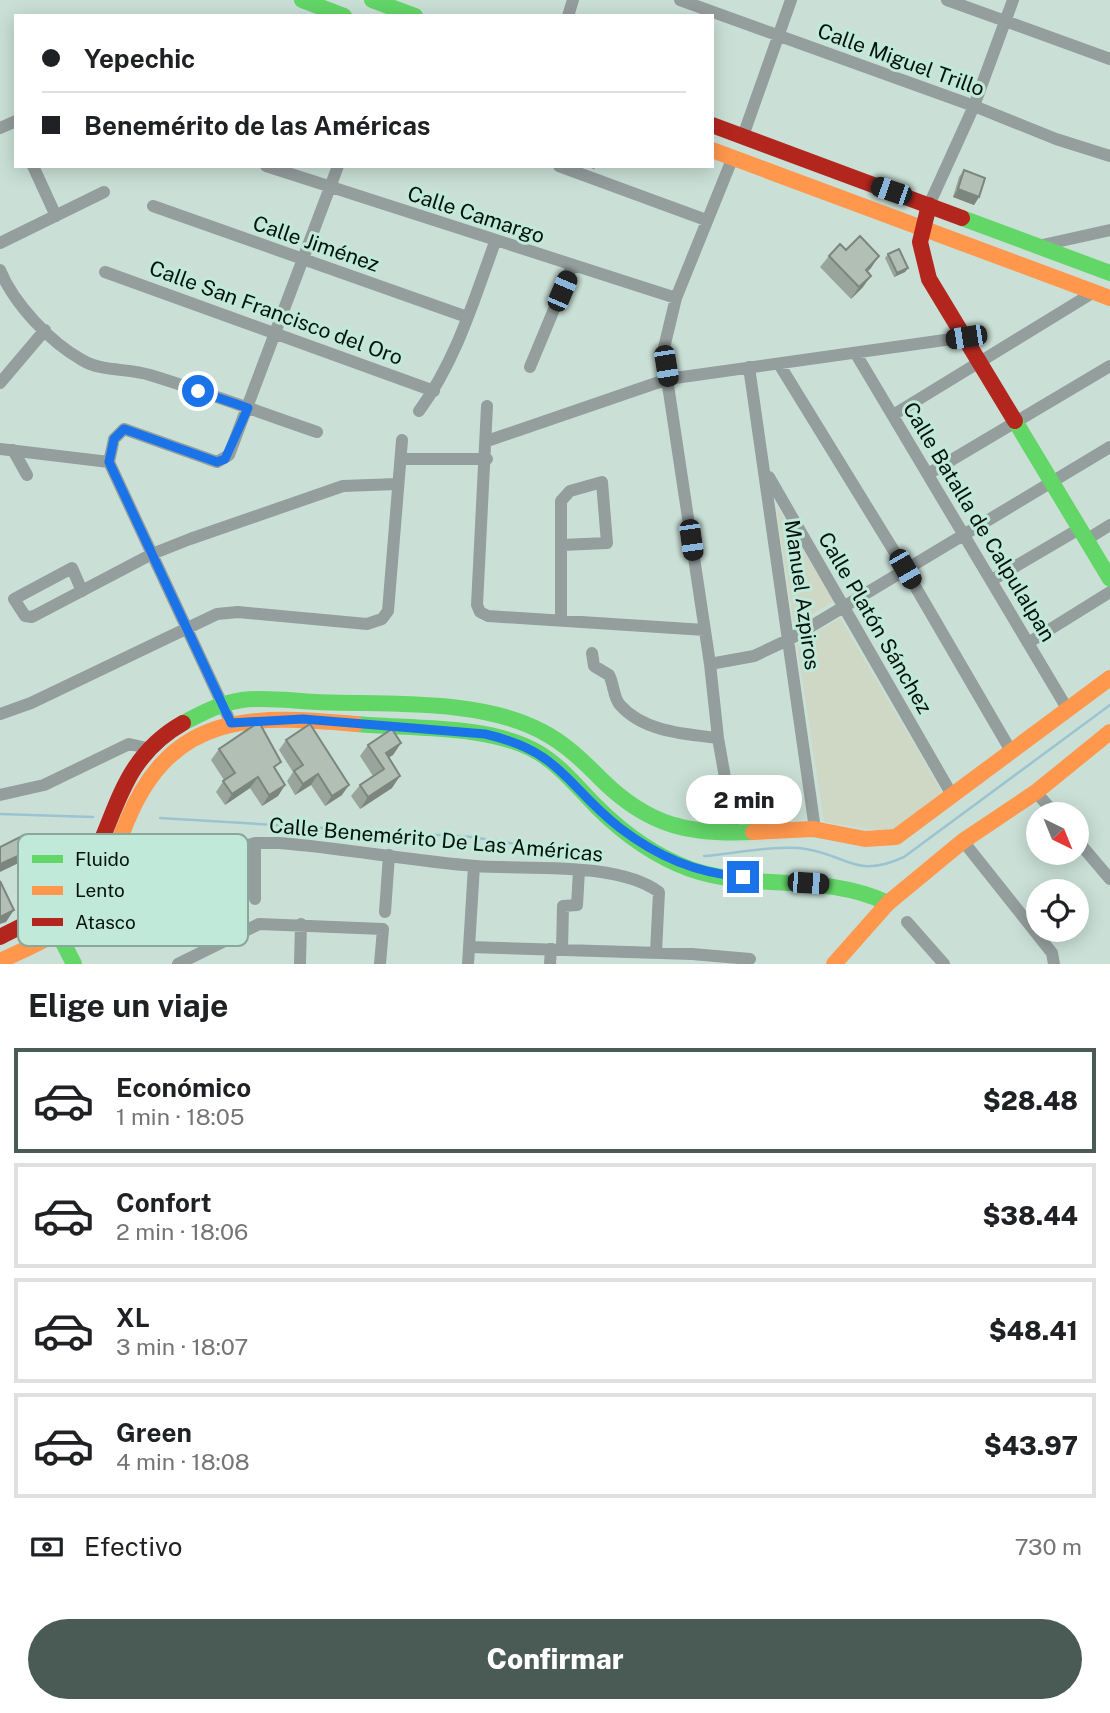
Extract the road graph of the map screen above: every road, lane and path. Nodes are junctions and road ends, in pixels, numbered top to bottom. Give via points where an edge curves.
1 (302, 0) edge
2 (680, 0) edge
3 (791, 0) edge
4 (947, 0) edge
5 (1013, 0) edge
6 (381, 1) edge
7 (339, 14) edge
8 (410, 14) edge
9 (1006, 21) junction
10 (778, 36) junction
11 (1110, 59) edge
12 (974, 106) junction
13 (714, 126) edge
14 (743, 136) junction
15 (714, 151) edge
16 (1110, 156) edge
17 (733, 157) junction
18 (34, 168) edge
19 (272, 168) edge
20 (337, 168) edge
21 (564, 168) edge
22 (331, 189) junction
23 (104, 192) dead end
24 (929, 205) junction
25 (153, 206) dead end
26 (56, 216) junction
27 (706, 220) junction
28 (920, 226) junction
29 (1110, 230) edge
30 (495, 242) junction
31 (0, 243) edge
32 (1034, 247) junction
33 (302, 261) junction
34 (572, 266) junction
35 (105, 272) dead end
36 (1110, 273) edge
37 (1, 279) edge
38 (1094, 292) junction
39 (676, 298) junction
40 (1110, 298) edge
41 (467, 317) junction
42 (45, 330) junction
43 (275, 334) junction
44 (966, 337) junction
45 (856, 354) junction
46 (980, 361) junction
47 (779, 364) junction
48 (1110, 366) edge
49 (530, 367) dead end
50 (749, 367) junction
51 (668, 379) junction
52 (0, 383) edge
53 (434, 391) junction
54 (487, 406) dead end
55 (248, 408) junction
56 (419, 411) dead end
57 (892, 415) junction
58 (1016, 422) junction
59 (317, 432) dead end
60 (402, 440) dead end
61 (487, 441) junction
62 (1110, 447) edge
63 (7, 449) edge
64 (401, 459) junction
65 (487, 459) junction
66 (109, 462) junction
67 (765, 470) junction
68 (928, 474) junction
69 (26, 475) dead end
70 (1052, 482) junction
71 (397, 484) junction
72 (1110, 525) edge
73 (963, 534) junction
74 (1082, 534) junction
75 (562, 545) junction
76 (152, 554) junction
77 (905, 569) junction
78 (1110, 579) edge
79 (992, 580) junction
80 (82, 591) junction
81 (1110, 592) edge
82 (841, 607) junction
83 (561, 620) junction
84 (187, 626) junction
85 (705, 630) junction
86 (790, 639) junction
87 (1028, 643) junction
88 (592, 653) dead end
89 (710, 664) junction
90 (1110, 678) edge
91 (221, 704) junction
92 (1068, 710) junction
93 (0, 714) edge
94 (488, 714) junction
95 (231, 723) junction
96 (1110, 732) edge
97 (485, 734) junction
98 (718, 738) junction
99 (147, 748) junction
100 (1011, 751) junction
101 (1036, 792) junction
102 (0, 795) edge
103 (953, 795) junction
104 (1045, 802) edge
105 (633, 810) junction
106 (664, 824) junction
107 (815, 829) junction
108 (101, 834) edge
109 (122, 834) edge
110 (736, 834) junction
111 (963, 841) junction
112 (255, 843) junction
113 (248, 845) edge
114 (650, 848) junction
115 (1089, 854) edge
116 (389, 855) junction
117 (474, 866) junction
118 (579, 871) junction
119 (1110, 879) edge
120 (255, 899) dead end
121 (888, 903) junction
122 (385, 912) dead end
123 (907, 922) dead end
124 (301, 924) junction
125 (18, 928) edge
126 (248, 929) edge
127 (0, 937) edge
128 (35, 946) edge
129 (65, 946) edge
130 (214, 946) edge
131 (469, 947) junction
132 (556, 950) junction
133 (656, 952) junction
134 (691, 959) edge
135 (750, 959) dead end
136 (0, 961) edge
137 (1054, 961) edge
138 (74, 964) edge
139 (178, 964) edge
140 (300, 964) edge
141 (380, 964) edge
142 (468, 964) edge
143 (550, 964) edge
144 (834, 964) edge
145 (944, 964) edge

1 - 7 street
2 - 10 street, Calle Miguel Trillo
3 - 10 street
4 - 9 street
5 - 9 street
6 - 8 street
9 - 11 street
9 - 12 street
10 - 12 street, Calle Miguel Trillo
10 - 14 street
12 - 16 street, Calle Miguel Trillo
12 - 24 street
13 - 14 street
14 - 24 street
15 - 17 street
17 - 27 street
17 - 28 street
18 - 26 street
19 - 22 street, Calle Camargo
20 - 22 street
21 - 27 street
22 - 30 street, Calle Camargo
22 - 33 street
23 - 26 street
24 - 28 street
24 - 32 street
25 - 33 street, Calle Jiménez
26 - 31 street
27 - 39 street
28 - 38 street
28 - 44 street via 924,267
29 - 32 street
30 - 34 street, Calle Camargo
30 - 41 street
32 - 36 street
33 - 41 street, Calle Jiménez
33 - 43 street
34 - 39 street, Calle Camargo
34 - 49 street
35 - 43 street, Calle San Francisco del Oro
37 - 42 street
38 - 40 street
38 - 46 street
39 - 51 street via 664,337
41 - 53 street
42 - 52 street
42 - 55 street via 97,367 148,374
43 - 53 street, Calle San Francisco del Oro
43 - 55 street
44 - 45 street
44 - 46 street
45 - 47 street
45 - 57 street, Calle Batalla de Calpulalpan
46 - 57 street
46 - 58 street
47 - 50 street
47 - 77 street
48 - 58 street
50 - 51 street
50 - 67 street, Manuel Azpiros
51 - 61 street
51 - 85 street
53 - 56 street
54 - 61 street
55 - 59 street
55 - 66 street via 225,459 217,462 121,430
57 - 68 street, Calle Batalla de Calpulalpan
58 - 68 street
58 - 70 street
60 - 64 street
61 - 65 street
62 - 70 street
63 - 66 street
63 - 69 street
64 - 65 street
64 - 71 street
65 - 83 street via 480,612
66 - 76 street
67 - 82 street, Calle Platón Sánchez
67 - 86 street, Manuel Azpiros
68 - 73 street, Calle Batalla de Calpulalpan
70 - 73 street
70 - 74 street
71 - 76 street via 343,486
71 - 84 street via 388,611 383,619 367,624 238,612 217,614
72 - 74 street
73 - 77 street
73 - 79 street, Calle Batalla de Calpulalpan
74 - 78 street
74 - 79 street
75 - 75 street via 607,542 602,482 570,491 562,498
75 - 83 street
76 - 80 street
76 - 84 street
77 - 82 street
77 - 100 street
79 - 87 street, Calle Batalla de Calpulalpan
80 - 80 street via 27,617 14,600 72,568
81 - 87 street
82 - 86 street
82 - 103 street, Calle Platón Sánchez
83 - 85 street
84 - 91 street
84 - 93 street via 32,703
85 - 89 street
86 - 89 street via 754,656
86 - 107 street, Manuel Azpiros
87 - 92 street, Calle Batalla de Calpulalpan
88 - 98 street via 594,666 609,675 626,710 667,731
89 - 98 street
90 - 92 street
91 - 94 street via 278,699
91 - 95 street
91 - 99 street
92 - 100 street
94 - 97 street
94 - 105 street via 534,726 553,737
95 - 97 street via 303,719
95 - 109 street via 191,743 159,768 137,800
96 - 101 street
97 - 114 street via 535,751 558,766 619,827
98 - 110 street
99 - 102 street via 129,744 44,785
99 - 108 street via 128,775
100 - 103 street
101 - 104 street
101 - 111 street
103 - 107 street via 887,840
105 - 106 street
105 - 114 street
106 - 110 street
106 - 114 street via 651,838
107 - 110 street
111 - 121 street
111 - 137 street
112 - 113 street, Calle Benemérito De Las Américas
112 - 116 street, Calle Benemérito De Las Américas via 329,846
112 - 120 street
114 - 121 street via 692,869 717,875 841,886
115 - 119 street
116 - 117 street, Calle Benemérito De Las Américas
116 - 122 street
117 - 118 street, Calle Benemérito De Las Américas
117 - 131 street
118 - 132 street via 577,905 563,906
118 - 133 street, Calle Benemérito De Las Américas via 640,881 659,892
121 - 144 street
123 - 145 street
124 - 126 street via 259,924
124 - 140 street
124 - 141 street via 383,929
125 - 127 street
128 - 136 street
129 - 138 street
130 - 139 street
131 - 132 street
131 - 142 street
132 - 133 street
132 - 143 street
133 - 134 street
134 - 135 street

